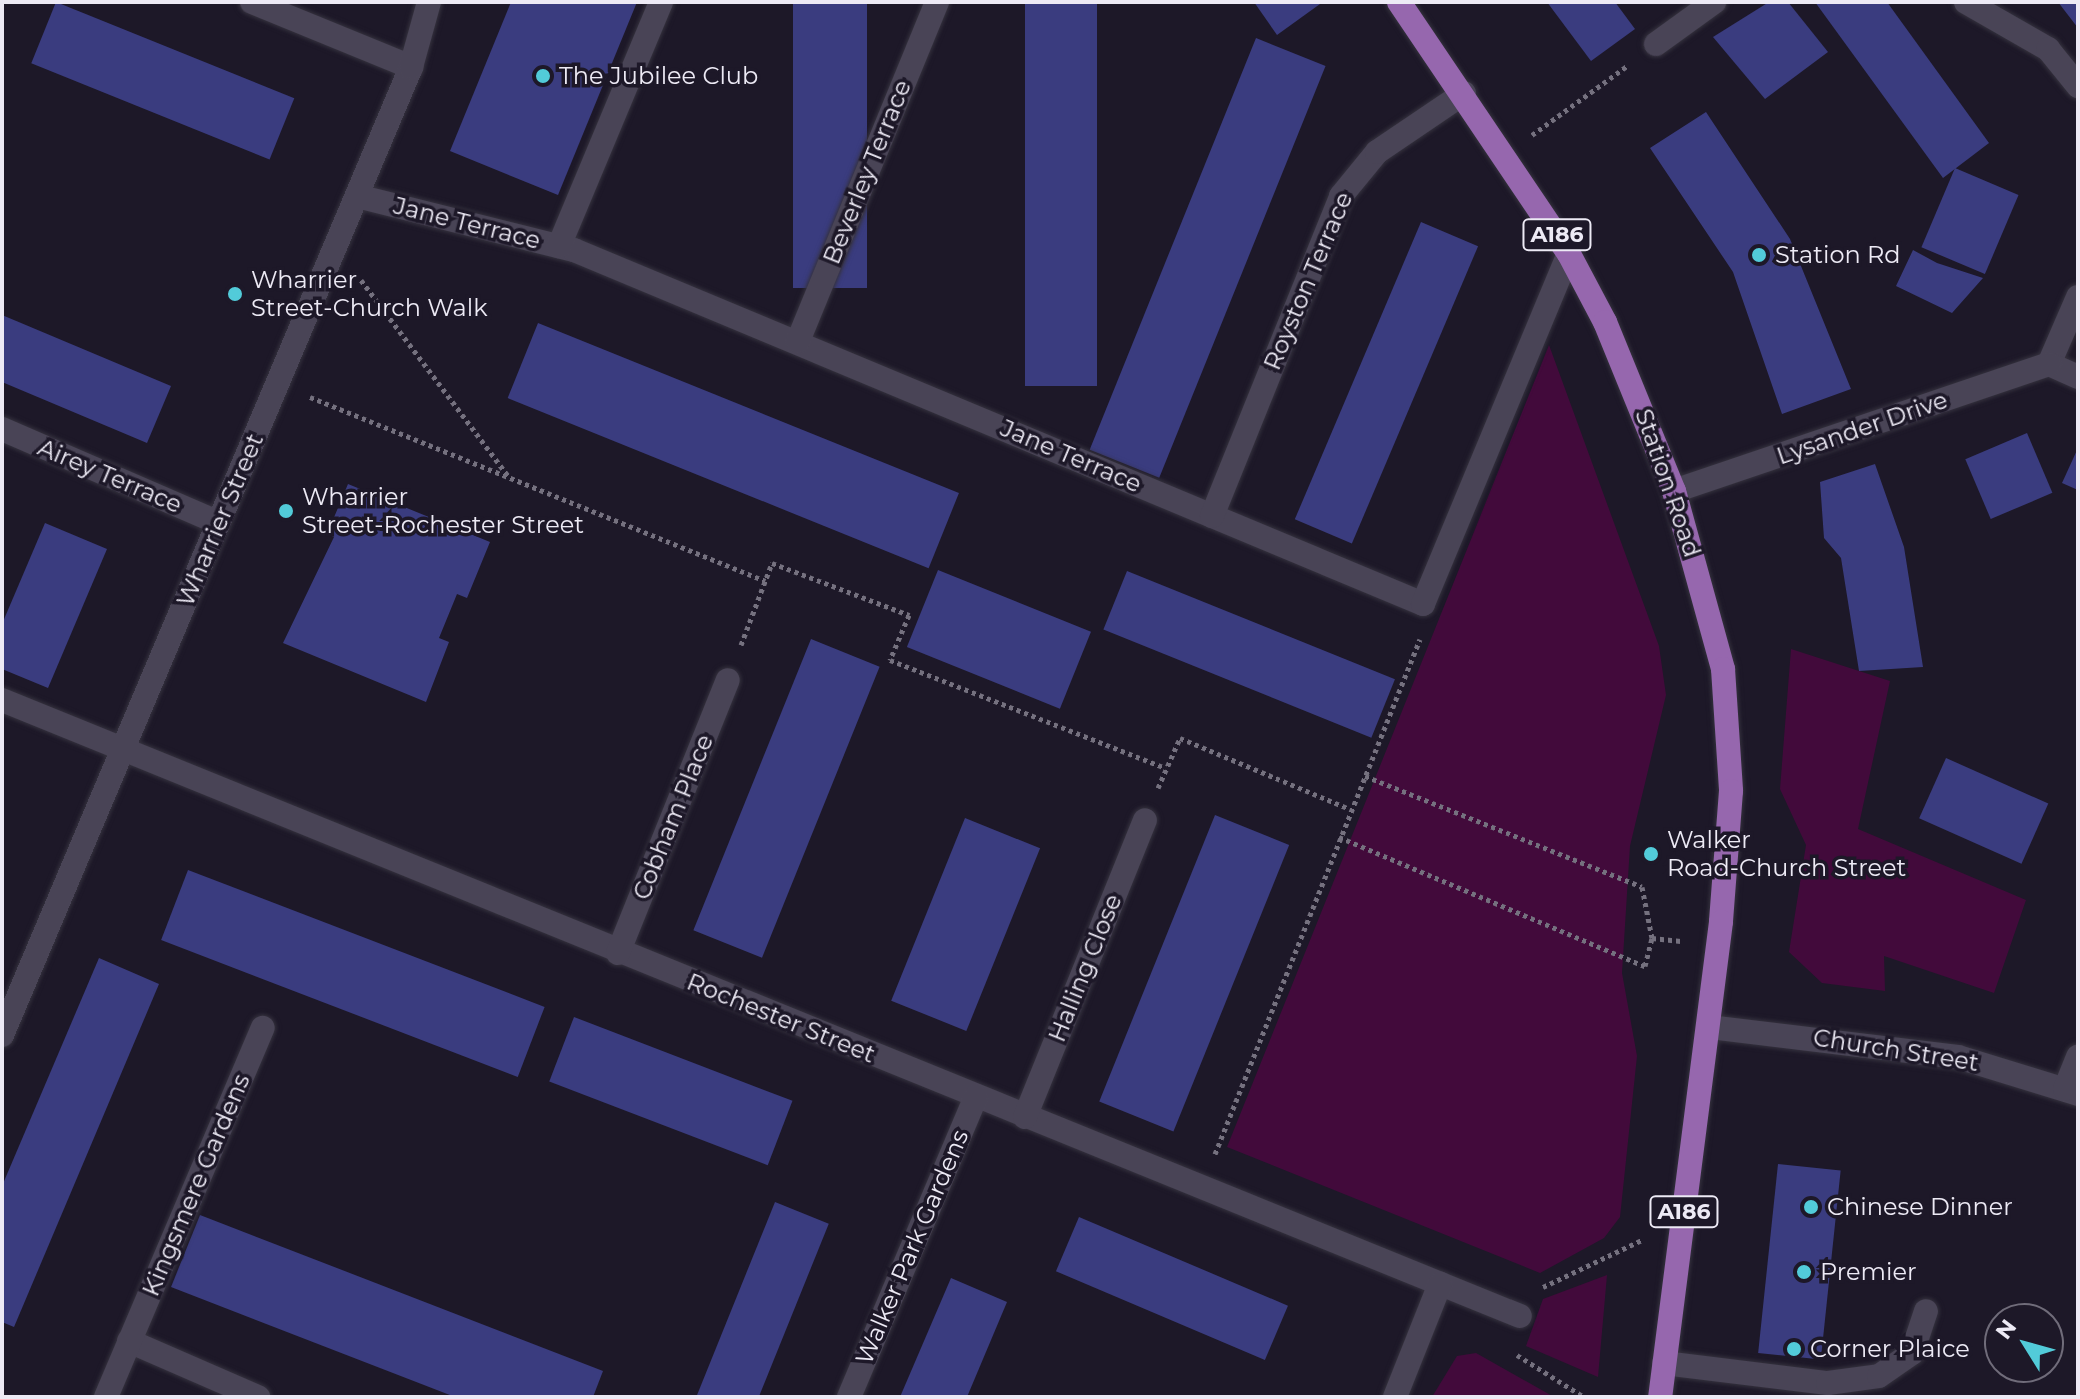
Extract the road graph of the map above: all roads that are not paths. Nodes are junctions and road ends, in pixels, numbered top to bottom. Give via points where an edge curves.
1 (252, 2) edge
2 (429, 2) edge
3 (661, 2) edge
4 (937, 2) edge
5 (1399, 2) edge
6 (1714, 2) edge
7 (1966, 2) edge
8 (1656, 44) road end
9 (411, 67) junction
10 (2078, 86) edge
11 (1464, 93) junction
12 (357, 196) junction
13 (559, 246) junction
14 (1569, 254) junction
15 (2078, 297) edge
16 (798, 341) junction
17 (2049, 364) junction
18 (2078, 377) edge
19 (2, 429) edge
20 (1674, 491) junction
21 (1212, 516) junction
22 (219, 523) junction
23 (728, 680) road end
24 (2, 700) edge
25 (121, 753) junction
26 (1145, 820) road end
27 (618, 953) junction
28 (1710, 1027) junction
29 (263, 1028) dead end
30 (2, 1035) edge
31 (2078, 1057) edge
32 (2072, 1092) edge
33 (976, 1097) junction
34 (1025, 1117) junction
35 (1440, 1284) junction
36 (1926, 1311) dead end
37 (1520, 1316) road end
38 (129, 1341) junction
39 (1664, 1363) junction
40 (106, 1397) edge
41 (258, 1397) edge
42 (849, 1397) edge
43 (1395, 1397) edge
44 (1660, 1397) edge

1 - 9 street
2 - 9 street, Wharrier Street
3 - 13 street
4 - 16 street, Beverley Terrace
5 - 11 main road, Station Road / A186
6 - 8 street
7 - 10 street via 2048,49
9 - 12 street, Wharrier Street
11 - 14 main road, Station Road / A186
11 - 21 street, Royston Terrace via 1377,152 1341,196
12 - 13 street, Jane Terrace
12 - 22 street, Wharrier Street
13 - 16 street, Jane Terrace
14 - 20 main road, Station Road / A186
14 - 21 street, Jane Terrace via 1423,604
15 - 17 street
16 - 21 street, Jane Terrace
17 - 18 street
17 - 20 street, Lysander Drive
19 - 22 street, Airey Terrace
20 - 28 main road, Station Road / A186 via 1709,610 1730,728
22 - 25 street, Wharrier Street
23 - 27 street, Cobham Place
24 - 25 street, Rochester Street
25 - 27 street, Rochester Street
25 - 30 street, Wharrier Street
26 - 34 street, Halling Close
27 - 33 street, Rochester Street
28 - 32 street, Church Street via 1958,1057
28 - 39 main road, A186
29 - 38 street, Kingsmere Gardens
31 - 32 street
33 - 34 street, Rochester Street
33 - 42 street, Walker Park Gardens
34 - 35 street, Rochester Street
35 - 37 street, Rochester Street
35 - 43 street
36 - 39 street via 1912,1353 1879,1376 1828,1383
38 - 40 street, Kingsmere Gardens
38 - 41 street
39 - 44 main road, A186

